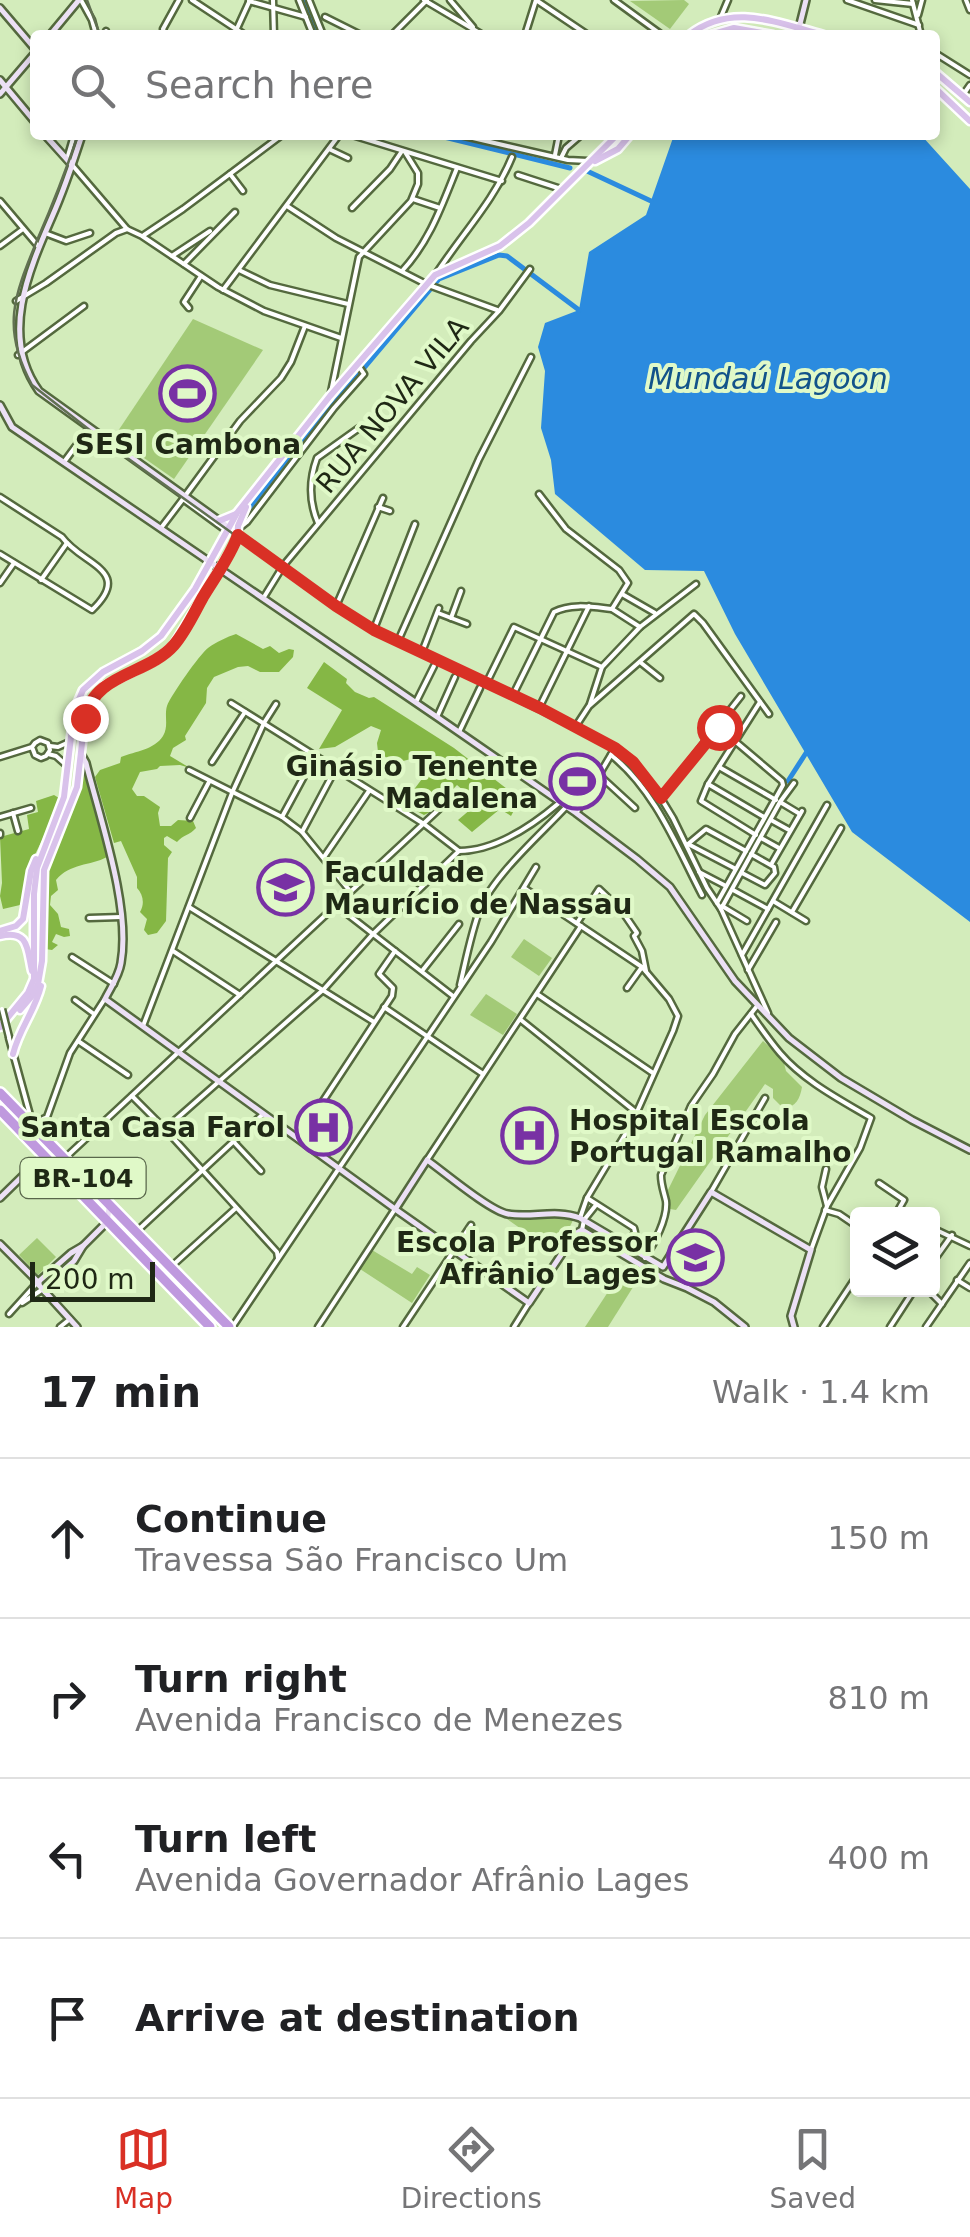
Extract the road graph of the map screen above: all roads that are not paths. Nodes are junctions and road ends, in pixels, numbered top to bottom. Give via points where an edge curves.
1 (80, 0) edge
2 (179, 0) edge
3 (192, 0) edge
4 (250, 0) edge
5 (273, 0) edge
6 (299, 0) edge
7 (309, 0) edge
8 (426, 0) edge
9 (450, 0) edge
10 (536, 0) edge
11 (614, 0) edge
12 (728, 0) edge
13 (806, 0) edge
14 (846, 0) edge
15 (875, 0) edge
16 (922, 0) edge
17 (966, 0) edge
18 (913, 2) edge
19 (273, 7) junction
20 (0, 8) edge
21 (970, 10) edge
22 (325, 16) dead end
23 (918, 16) junction
24 (306, 17) junction
25 (720, 18) junction
26 (919, 26) junction
27 (799, 28) junction
28 (54, 30) edge
29 (95, 30) edge
30 (164, 30) edge
31 (231, 30) edge
32 (235, 30) edge
33 (274, 30) edge
34 (311, 30) edge
35 (321, 30) edge
36 (352, 30) edge
37 (397, 30) edge
38 (475, 30) edge
39 (476, 30) edge
40 (526, 30) edge
41 (581, 30) edge
42 (655, 30) edge
43 (696, 30) edge
44 (806, 30) edge
45 (920, 30) edge
46 (30, 45) edge
47 (940, 56) edge
48 (30, 57) edge
49 (970, 75) edge
50 (940, 76) edge
51 (0, 80) edge
52 (970, 85) edge
53 (6, 87) junction
54 (940, 92) edge
55 (0, 94) edge
56 (963, 94) junction
57 (970, 102) edge
58 (30, 116) edge
59 (969, 118) edge
60 (50, 140) edge
61 (77, 140) edge
62 (275, 140) edge
63 (336, 140) edge
64 (368, 140) edge
65 (483, 140) edge
66 (559, 140) edge
67 (575, 140) edge
68 (612, 140) edge
69 (626, 140) edge
70 (492, 142) joint
71 (329, 149) junction
72 (404, 151) junction
73 (512, 157) dead end
74 (558, 157) junction
75 (348, 158) dead end
76 (570, 161) junction
77 (70, 162) junction
78 (590, 163) junction
79 (458, 168) junction
80 (230, 174) junction
81 (518, 175) dead end
82 (577, 175) junction
83 (502, 181) junction
84 (243, 190) dead end
85 (562, 190) junction
86 (413, 199) junction
87 (0, 202) edge
88 (287, 206) junction
89 (352, 208) dead end
90 (440, 208) junction
91 (235, 212) dead end
92 (21, 229) junction
93 (128, 229) junction
94 (210, 231) dead end
95 (45, 233) junction
96 (90, 233) dead end
97 (142, 236) junction
98 (0, 246) edge
99 (39, 247) junction
100 (362, 252) junction
101 (172, 256) junction
102 (184, 264) junction
103 (240, 270) junction
104 (402, 270) junction
105 (529, 271) dead end
106 (435, 274) junction
107 (201, 276) junction
108 (429, 286) junction
109 (223, 290) junction
110 (16, 301) junction
111 (348, 304) junction
112 (84, 306) dead end
113 (189, 308) dead end
114 (499, 311) junction
115 (306, 326) junction
116 (341, 338) junction
117 (18, 355) junction
118 (531, 357) dead end
119 (361, 369) junction
120 (330, 396) junction
121 (0, 405) edge
122 (2, 424) edge
123 (12, 427) junction
124 (359, 428) dead end
125 (88, 431) dead end
126 (64, 462) junction
127 (278, 472) junction
128 (539, 494) dead end
129 (250, 496) junction
130 (0, 497) edge
131 (184, 498) junction
132 (383, 498) dead end
133 (378, 507) junction
134 (390, 511) dead end
135 (237, 513) junction
136 (218, 521) junction
137 (318, 523) junction
138 (416, 524) dead end
139 (161, 528) junction
140 (228, 529) junction
141 (238, 530) junction
142 (66, 544) junction
143 (220, 545) junction
144 (230, 551) junction
145 (0, 554) edge
146 (14, 563) junction
147 (210, 563) junction
148 (281, 569) junction
149 (220, 570) junction
150 (41, 580) junction
151 (0, 583) edge
152 (696, 584) dead end
153 (194, 589) junction
154 (461, 591) dead end
155 (622, 594) junction
156 (204, 596) junction
157 (264, 598) junction
158 (184, 606) junction
159 (336, 606) junction
160 (589, 606) junction
161 (612, 609) junction
162 (655, 613) junction
163 (194, 614) junction
164 (450, 618) junction
165 (468, 624) dead end
166 (640, 627) junction
167 (374, 630) junction
168 (540, 639) junction
169 (398, 640) junction
170 (422, 652) junction
171 (567, 652) junction
172 (640, 661) junction
173 (434, 666) dead end
174 (602, 667) junction
175 (456, 676) dead end
176 (660, 678) dead end
177 (487, 682) junction
178 (480, 688) dead end
179 (513, 695) junction
180 (741, 696) dead end
181 (416, 702) junction
182 (760, 702) junction
183 (231, 703) dead end
184 (276, 704) dead end
185 (589, 706) junction
186 (540, 708) junction
187 (245, 712) junction
188 (769, 714) dead end
189 (438, 717) junction
190 (264, 723) junction
191 (72, 725) junction
192 (576, 726) junction
193 (459, 732) junction
194 (69, 742) junction
195 (736, 742) junction
196 (49, 746) junction
197 (32, 748) junction
198 (615, 748) junction
199 (48, 754) junction
200 (81, 754) junction
201 (611, 755) junction
202 (314, 756) junction
203 (0, 757) edge
204 (212, 762) dead end
205 (68, 767) junction
206 (719, 767) junction
207 (335, 769) junction
208 (189, 770) dead end
209 (599, 775) junction
210 (209, 782) junction
211 (708, 784) junction
212 (792, 785) dead end
213 (369, 791) junction
214 (232, 793) junction
215 (450, 798) dead end
216 (661, 798) junction
217 (778, 801) junction
218 (563, 804) junction
219 (827, 805) dead end
220 (31, 808) dead end
221 (635, 808) dead end
222 (13, 813) junction
223 (576, 813) junction
224 (282, 817) junction
225 (542, 817) junction
226 (0, 818) edge
227 (190, 818) dead end
228 (768, 819) junction
229 (424, 824) junction
230 (550, 824) junction
231 (841, 828) dead end
232 (18, 831) dead end
233 (790, 831) junction
234 (302, 832) junction
235 (759, 836) junction
236 (47, 841) junction
237 (686, 843) junction
238 (780, 848) junction
239 (460, 851) junction
240 (748, 853) junction
241 (323, 859) junction
242 (695, 863) junction
243 (771, 865) junction
244 (536, 867) dead end
245 (687, 867) junction
246 (738, 871) junction
247 (699, 872) junction
248 (524, 888) junction
249 (728, 888) junction
250 (351, 892) junction
251 (702, 895) dead end
252 (772, 901) junction
253 (336, 906) junction
254 (720, 906) junction
255 (189, 907) junction
256 (768, 909) junction
257 (792, 912) junction
258 (121, 917) junction
259 (89, 918) dead end
260 (748, 921) dead end
261 (806, 921) dead end
262 (776, 922) dead end
263 (459, 924) dead end
264 (579, 925) junction
265 (0, 934) edge
266 (372, 935) junction
267 (172, 951) junction
268 (395, 952) junction
269 (742, 955) junction
270 (72, 957) dead end
271 (42, 961) junction
272 (278, 961) junction
273 (644, 969) junction
274 (748, 970) junction
275 (422, 971) junction
276 (34, 979) junction
277 (114, 984) junction
278 (324, 988) junction
279 (627, 988) dead end
280 (458, 990) junction
281 (537, 994) junction
282 (240, 995) junction
283 (453, 996) junction
284 (105, 998) junction
285 (75, 1000) dead end
286 (1, 1006) edge
287 (760, 1006) junction
288 (384, 1007) junction
289 (94, 1014) junction
290 (750, 1014) junction
291 (520, 1020) junction
292 (374, 1022) junction
293 (143, 1026) junction
294 (0, 1030) edge
295 (428, 1035) junction
296 (13, 1038) junction
297 (76, 1040) junction
298 (178, 1052) junction
299 (13, 1054) joint
300 (654, 1073) junction
301 (483, 1074) junction
302 (128, 1076) dead end
303 (219, 1081) junction
304 (0, 1093) edge
305 (132, 1096) junction
306 (765, 1098) dead end
307 (0, 1110) edge
308 (637, 1113) junction
309 (264, 1114) junction
310 (48, 1115) junction
311 (30, 1124) junction
312 (165, 1129) junction
313 (40, 1135) junction
314 (298, 1139) junction
315 (234, 1141) junction
316 (970, 1150) edge
317 (42, 1156) junction
318 (64, 1159) junction
319 (427, 1160) junction
320 (338, 1168) junction
321 (826, 1169) dead end
322 (202, 1171) junction
323 (261, 1171) dead end
324 (879, 1183) dead end
325 (711, 1192) junction
326 (0, 1198) edge
327 (587, 1198) junction
328 (109, 1205) junction
329 (596, 1205) junction
330 (900, 1207) edge
331 (236, 1208) junction
332 (826, 1208) junction
333 (395, 1209) junction
334 (582, 1219) junction
335 (107, 1222) junction
336 (850, 1222) edge
337 (471, 1225) dead end
338 (582, 1230) junction
339 (940, 1231) edge
340 (136, 1232) junction
341 (952, 1236) junction
342 (0, 1244) edge
343 (83, 1246) junction
344 (970, 1246) edge
345 (132, 1247) junction
346 (626, 1247) junction
347 (454, 1250) junction
348 (811, 1250) junction
349 (940, 1252) edge
350 (279, 1254) junction
351 (645, 1258) junction
352 (970, 1264) edge
353 (171, 1267) junction
354 (958, 1280) junction
355 (37, 1282) junction
356 (850, 1286) edge
357 (45, 1288) junction
358 (970, 1288) edge
359 (909, 1297) edge
360 (935, 1297) edge
361 (529, 1303) junction
362 (942, 1304) junction
363 (17, 1306) junction
364 (8, 1314) dead end
365 (70, 1318) junction
366 (60, 1327) edge
367 (77, 1327) edge
368 (210, 1327) edge
369 (231, 1327) edge
370 (318, 1327) edge
371 (402, 1327) edge
372 (514, 1327) edge
373 (745, 1327) edge
374 (794, 1327) edge
375 (822, 1327) edge
376 (890, 1327) edge
377 (926, 1327) edge

1 - 28 street
1 - 29 street
2 - 30 street
3 - 31 street
4 - 19 street
4 - 32 street
5 - 19 street
6 - 24 street
7 - 35 street
8 - 37 street
8 - 38 street
9 - 39 street
10 - 40 street
10 - 41 street
11 - 42 street
12 - 25 street
13 - 27 street
14 - 26 street
15 - 18 street
16 - 23 street
17 - 21 street
18 - 23 street
19 - 24 street
19 - 33 street
20 - 46 street
22 - 36 street
23 - 26 street
24 - 34 street
25 - 27 main road via 752,17
25 - 43 main road
26 - 45 street
27 - 44 main road
47 - 49 street
48 - 53 street
50 - 56 main road
51 - 53 street
52 - 56 street
53 - 55 street
53 - 58 street
54 - 59 main road
56 - 57 main road
60 - 77 street
61 - 77 street
62 - 80 street
63 - 71 street
64 - 72 street
65 - 70 street
66 - 74 street
67 - 74 street
68 - 78 main road
69 - 78 main road
70 - 74 street
71 - 75 street
71 - 88 street
72 - 79 street
72 - 86 street via 418,174
72 - 89 street
73 - 83 street
74 - 76 street
76 - 78 street
76 - 78 street
76 - 82 main road
77 - 93 street
77 - 95 street
78 - 82 main road
79 - 83 street
79 - 90 street
80 - 84 street
80 - 97 street
81 - 85 street
82 - 85 main road
83 - 106 street
85 - 106 main road via 500,246
86 - 90 street
86 - 100 street
87 - 92 street
88 - 100 street
88 - 103 street
90 - 104 street via 422,248
91 - 102 street
92 - 98 street
92 - 99 street
93 - 97 street
93 - 110 street
94 - 101 street
95 - 96 street via 69,241
95 - 99 street
97 - 101 street
99 - 110 street
100 - 104 street
100 - 111 street
101 - 102 street
102 - 107 street
103 - 109 street
103 - 111 street
104 - 108 street
105 - 114 street, RUA NOVA VILA
106 - 108 main road
107 - 109 street
107 - 113 street via 184,302
108 - 114 street
108 - 119 main road
109 - 115 street
110 - 117 street
111 - 116 street
112 - 117 street
114 - 137 street, RUA NOVA VILA
115 - 116 street
115 - 131 street via 282,378 240,421
116 - 120 street
117 - 131 street via 39,391
118 - 169 street
119 - 120 main road
119 - 127 street
120 - 127 main road
121 - 123 street
122 - 123 street
123 - 126 street
124 - 137 street via 317,458 310,496
125 - 126 street
126 - 139 street
127 - 129 main road
127 - 141 street
128 - 155 street via 566,528 619,570 628,582
129 - 135 main road
129 - 141 main road
130 - 142 street
131 - 136 street
131 - 139 street
131 - 140 street
132 - 133 street
133 - 134 street
133 - 159 street
135 - 136 main road
135 - 140 main road
136 - 140 street
137 - 148 street, RUA NOVA VILA
138 - 167 street
139 - 147 street
140 - 141 street
140 - 143 main road
141 - 144 main road
141 - 148 street
142 - 150 street
142 - 150 street via 109,578 105,594 92,610
143 - 144 main road
143 - 147 main road
144 - 149 main road
145 - 146 street
146 - 150 street
146 - 151 street
147 - 149 street
147 - 153 main road
148 - 157 street, RUA NOVA VILA
148 - 159 street
149 - 156 main road
149 - 157 street
152 - 162 street
153 - 156 main road
153 - 158 main road
154 - 164 street
155 - 161 street
155 - 162 street
156 - 163 main road
157 - 181 street
158 - 163 main road
158 - 191 main road via 156,641 88,684
159 - 167 street
160 - 161 street
160 - 168 street via 557,609
160 - 171 street
161 - 166 street
162 - 166 street
163 - 200 main road via 172,647 104,686 89,703
164 - 165 street
164 - 170 street via 438,610
166 - 174 street
167 - 169 street
168 - 171 street
168 - 177 street via 514,627
168 - 179 street
169 - 170 street
170 - 177 street
171 - 174 street
171 - 186 street
172 - 176 street
172 - 182 street via 694,614
172 - 185 street
173 - 181 street
174 - 185 street
175 - 189 street
177 - 179 street
178 - 193 street
179 - 186 street
180 - 216 street
181 - 189 street
182 - 188 street
182 - 195 street
183 - 187 street
184 - 190 street
185 - 192 street
186 - 192 street
187 - 190 street
187 - 204 street
189 - 193 street
190 - 202 street
190 - 214 street
191 - 194 main road
191 - 200 main road via 72,744
192 - 198 street
193 - 218 street
194 - 196 street
194 - 205 main road
195 - 206 street
195 - 217 street via 782,780
196 - 197 street via 40,740
196 - 199 street
197 - 199 street via 38,757
197 - 203 street
198 - 201 street
198 - 216 street
199 - 205 street
200 - 258 street
200 - 271 main road via 77,787 44,870
201 - 209 street
201 - 245 street via 649,796
202 - 207 street
202 - 224 street
205 - 236 main road
206 - 211 street
206 - 217 street
207 - 213 street
207 - 234 street
208 - 210 street
209 - 221 street
209 - 223 street
210 - 214 street
210 - 227 street
211 - 228 street
211 - 235 street via 701,801
212 - 217 street
213 - 229 street
213 - 241 street
214 - 224 street
214 - 255 street
215 - 229 street
216 - 237 street
217 - 228 street
217 - 233 street via 801,813
218 - 223 street
218 - 225 street
218 - 230 street
219 - 252 street
220 - 222 street
222 - 226 street
222 - 232 street
223 - 287 street via 670,888
224 - 234 street
225 - 230 street
225 - 239 street via 497,842
228 - 233 street
228 - 235 street
229 - 239 street
229 - 250 street
230 - 280 street via 486,896
231 - 257 street
233 - 238 street
234 - 241 street
235 - 238 street
235 - 240 street
236 - 265 main road via 31,871 23,919
236 - 276 main road via 35,880
237 - 240 street via 706,829
237 - 242 street
237 - 246 street
238 - 243 street
239 - 266 street
240 - 243 street
240 - 246 street
241 - 250 street
242 - 245 street
242 - 247 street
243 - 246 street via 775,873 765,885
244 - 248 street
245 - 251 street
246 - 249 street
247 - 249 street
247 - 254 street
248 - 264 street
248 - 280 street
249 - 254 street
249 - 256 street
250 - 253 street
252 - 256 street
252 - 257 street
253 - 266 street
253 - 272 street
254 - 260 street
254 - 269 street
255 - 267 street
255 - 272 street
256 - 269 street
257 - 261 street
258 - 259 street
258 - 277 street via 122,962
262 - 274 street
263 - 275 street
264 - 273 street
264 - 273 street via 599,890 637,933
264 - 281 street
265 - 276 main road via 22,938
266 - 268 street
266 - 278 street
267 - 282 street
267 - 293 street
268 - 275 street
268 - 288 street via 379,974 394,990
269 - 274 street
270 - 277 street
271 - 294 main road via 36,990
271 - 296 main road via 37,1001
272 - 278 street
272 - 282 street
273 - 279 street
273 - 300 street via 674,1006 677,1020
274 - 287 street
275 - 283 street
276 - 294 main road
277 - 284 street
278 - 292 street
278 - 303 street
280 - 283 street
281 - 291 street
281 - 300 street
282 - 298 street
283 - 295 street
284 - 289 street
284 - 293 street
285 - 289 street
286 - 296 street, bridge
287 - 290 street
287 - 316 street via 841,1078
288 - 292 street
288 - 295 street
289 - 297 street
290 - 332 street via 799,1070 872,1118
290 - 351 street via 691,1106 660,1175 667,1206
291 - 301 street
291 - 308 street
292 - 314 street
293 - 298 street
295 - 301 street
295 - 320 street
296 - 299 main road
297 - 302 street
297 - 310 street
298 - 303 street
298 - 305 street
299 - 311 street
300 - 308 street
301 - 319 street
303 - 309 street
303 - 312 street
304 - 311 highway, BR-104
305 - 312 street
305 - 318 street
306 - 325 street
307 - 317 highway, BR-104
308 - 327 street
309 - 314 street
309 - 315 street
310 - 311 street
310 - 313 street
311 - 313 highway, BR-104
312 - 322 street
313 - 318 highway, BR-104
314 - 320 street
315 - 322 street
315 - 323 street
317 - 326 street
317 - 335 highway, BR-104
318 - 328 highway, BR-104
319 - 333 street
319 - 334 street via 505,1214
320 - 333 street
320 - 350 street
321 - 332 street
322 - 331 street
322 - 340 street
324 - 330 street via 904,1200
325 - 348 street
325 - 351 street via 667,1264
327 - 329 street
327 - 334 street
328 - 335 street
328 - 340 highway, BR-104
329 - 334 street
329 - 346 street via 634,1228
331 - 350 street
331 - 353 street
332 - 336 street
332 - 348 street
333 - 347 street
333 - 370 street
334 - 338 street
334 - 346 street
335 - 343 street
335 - 345 highway, BR-104
337 - 347 street
338 - 361 street
338 - 373 street via 714,1302
339 - 341 street
340 - 345 street
340 - 353 highway, BR-104
341 - 344 street
341 - 349 street
342 - 355 street
343 - 355 street
343 - 357 street
345 - 368 highway, BR-104
346 - 351 street
347 - 361 street
347 - 371 street
348 - 374 street via 790,1318
350 - 369 street
352 - 354 street
353 - 369 highway, BR-104
354 - 358 street
354 - 362 street
355 - 357 street
355 - 363 street
356 - 375 street
357 - 363 street
357 - 365 street
359 - 376 street
360 - 362 street
361 - 372 street
362 - 377 street
363 - 364 street
365 - 366 street
365 - 367 street

